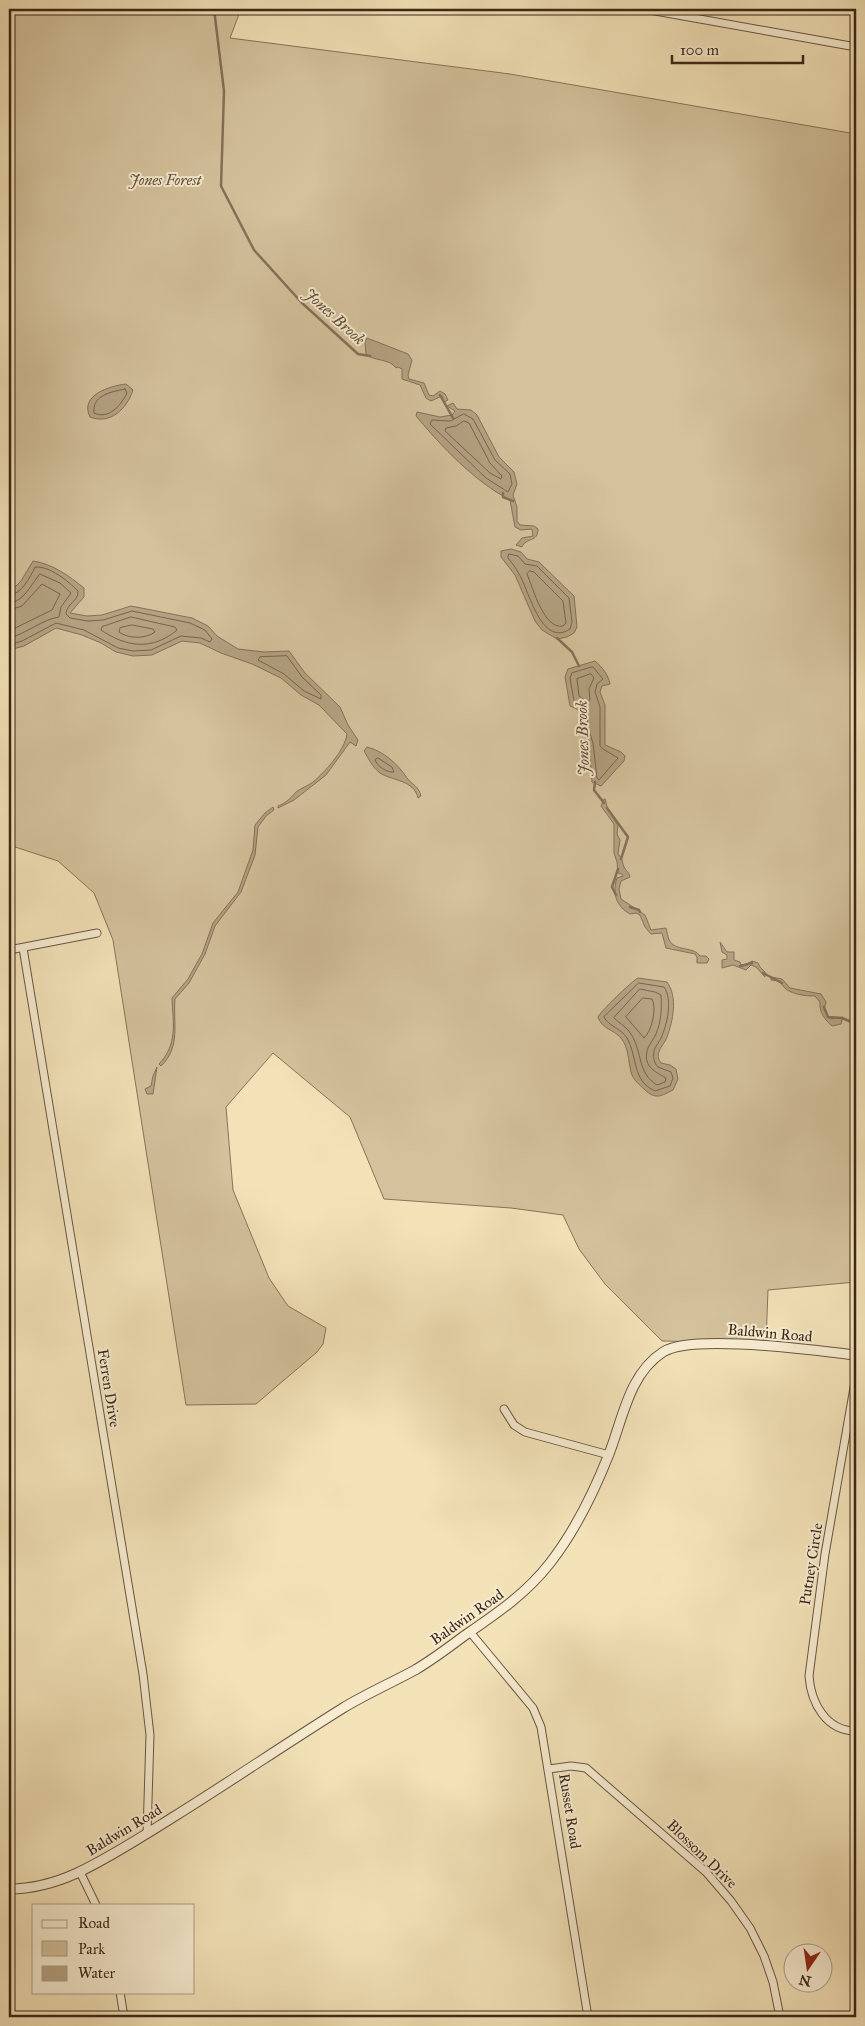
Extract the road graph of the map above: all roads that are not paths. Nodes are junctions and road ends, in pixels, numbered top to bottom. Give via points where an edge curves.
1 (644, 9) edge
2 (856, 47) edge
3 (97, 933) dead end
4 (23, 948) junction
5 (9, 950) edge
6 (856, 1354) edge
7 (856, 1376) edge
8 (504, 1409) dead end
9 (609, 1455) junction
10 (470, 1632) junction
11 (856, 1731) edge
12 (549, 1769) junction
13 (147, 1834) junction
14 (80, 1872) junction
15 (9, 1888) edge
16 (96, 1904) edge
17 (120, 1994) edge
18 (124, 2017) edge
19 (588, 2017) edge
20 (780, 2017) edge

1 - 2 street
3 - 4 street
4 - 5 street
4 - 13 street, Ferren Drive via 143,1674 150,1735
6 - 9 street, Baldwin Road via 712,1343 666,1349 643,1369 635,1382
7 - 11 street, Putney Circle via 809,1676 812,1694 821,1713 836,1726
8 - 9 street via 514,1425 525,1432
9 - 10 street, Baldwin Road via 587,1504 552,1561 514,1601
10 - 12 street, Russet Road via 533,1708 541,1727
10 - 13 street, Baldwin Road via 418,1668 346,1706
12 - 19 street, Russet Road
12 - 20 street, Blossom Drive via 586,1768 720,1886 750,1928 764,1956 774,1982
13 - 14 street, Baldwin Road
14 - 15 street, Baldwin Road via 36,1887
14 - 16 street
17 - 18 street

